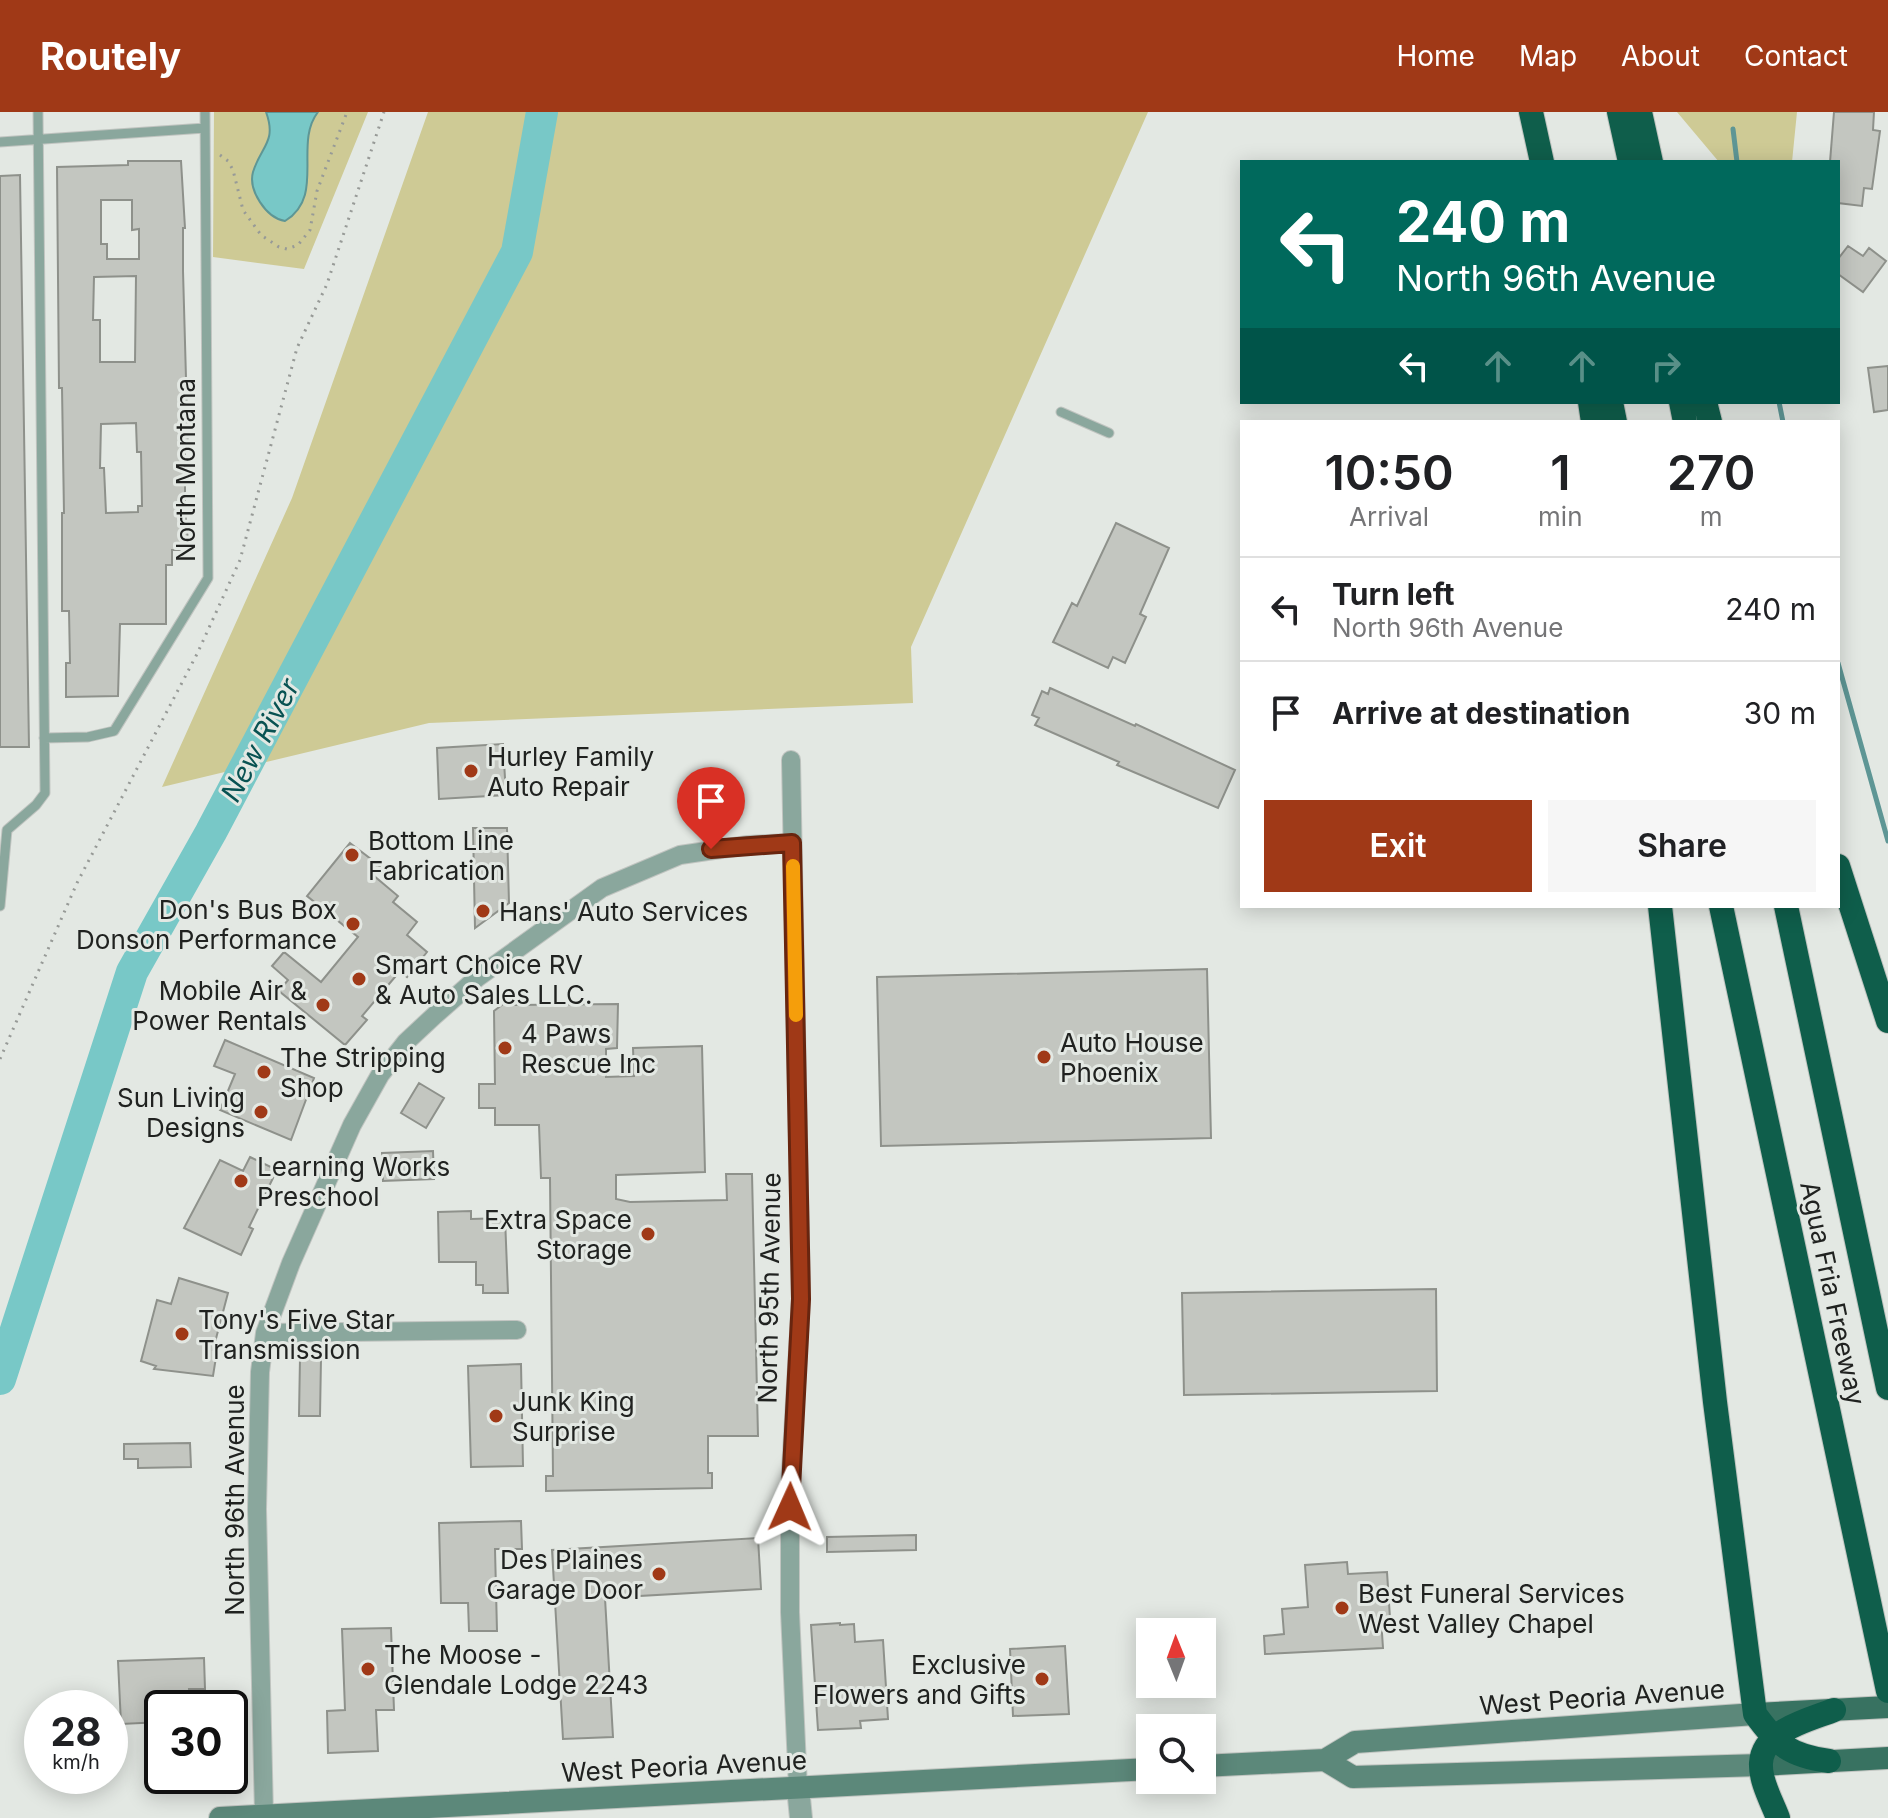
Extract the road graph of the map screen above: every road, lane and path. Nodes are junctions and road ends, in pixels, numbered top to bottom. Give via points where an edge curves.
1 (38, 112) edge
2 (205, 112) edge
3 (347, 112) edge
4 (1531, 112) edge
5 (1548, 112) edge
6 (1619, 112) edge
7 (1640, 112) edge
8 (205, 128) junction
9 (38, 139) junction
10 (0, 142) edge
11 (205, 151) junction
12 (1542, 160) edge
13 (1558, 160) edge
14 (1630, 160) edge
15 (1651, 160) edge
16 (1061, 412) dead end
17 (1109, 433) dead end
18 (44, 738) junction
19 (791, 760) dead end
20 (792, 843) junction
21 (1840, 872) edge
22 (0, 906) edge
23 (1660, 908) edge
24 (1721, 908) edge
25 (1786, 908) edge
26 (1888, 1021) edge
27 (517, 1330) dead end
28 (265, 1333) junction
29 (1888, 1388) edge
30 (1888, 1691) edge
31 (1888, 1707) edge
32 (1834, 1710) junction
33 (1755, 1714) junction
34 (1774, 1738) junction
35 (1888, 1758) edge
36 (1325, 1760) junction
37 (1829, 1761) junction
38 (1216, 1765) edge
39 (1761, 1765) junction
40 (1136, 1770) edge
41 (798, 1788) junction
42 (465, 1812) edge
43 (264, 1815) junction
44 (220, 1818) edge
45 (801, 1818) edge
46 (1778, 1818) edge

1 - 9 lane
2 - 8 lane, North Montana
3 - 11 path via 317,191 310,230 287,249 261,235 243,210 228,161
4 - 12 highway
5 - 13 highway
6 - 14 highway
7 - 15 highway
8 - 9 lane
8 - 11 lane, North Montana
9 - 10 lane
9 - 18 lane
11 - 18 lane, North Montana via 208,578 114,731
16 - 17 lane
18 - 22 lane via 45,793 7,830
19 - 20 street, North 95th Avenue
20 - 28 street, North 96th Avenue via 680,855 602,888 477,978 435,1015 380,1075 352,1125
20 - 41 street, North 95th Avenue via 801,1299 790,1487 790,1612
21 - 26 highway
23 - 33 highway
24 - 30 highway, Agua Fria Freeway
25 - 29 highway, Agua Fria Freeway
27 - 28 street
28 - 43 street, North 96th Avenue via 257,1509
31 - 32 main road, West Peoria Avenue
32 - 33 main road, West Peoria Avenue
32 - 34 highway
33 - 34 highway
33 - 36 main road, West Peoria Avenue via 1355,1742
34 - 37 highway via 1797,1755
34 - 39 highway
35 - 37 main road, West Peoria Avenue
36 - 38 main road, West Peoria Avenue
36 - 39 main road, West Peoria Avenue via 1353,1777
37 - 39 main road, West Peoria Avenue
39 - 46 highway
40 - 41 main road, West Peoria Avenue
41 - 42 main road, West Peoria Avenue
41 - 45 street, North 95th Avenue
42 - 43 main road, West Peoria Avenue
43 - 44 main road, West Peoria Avenue

